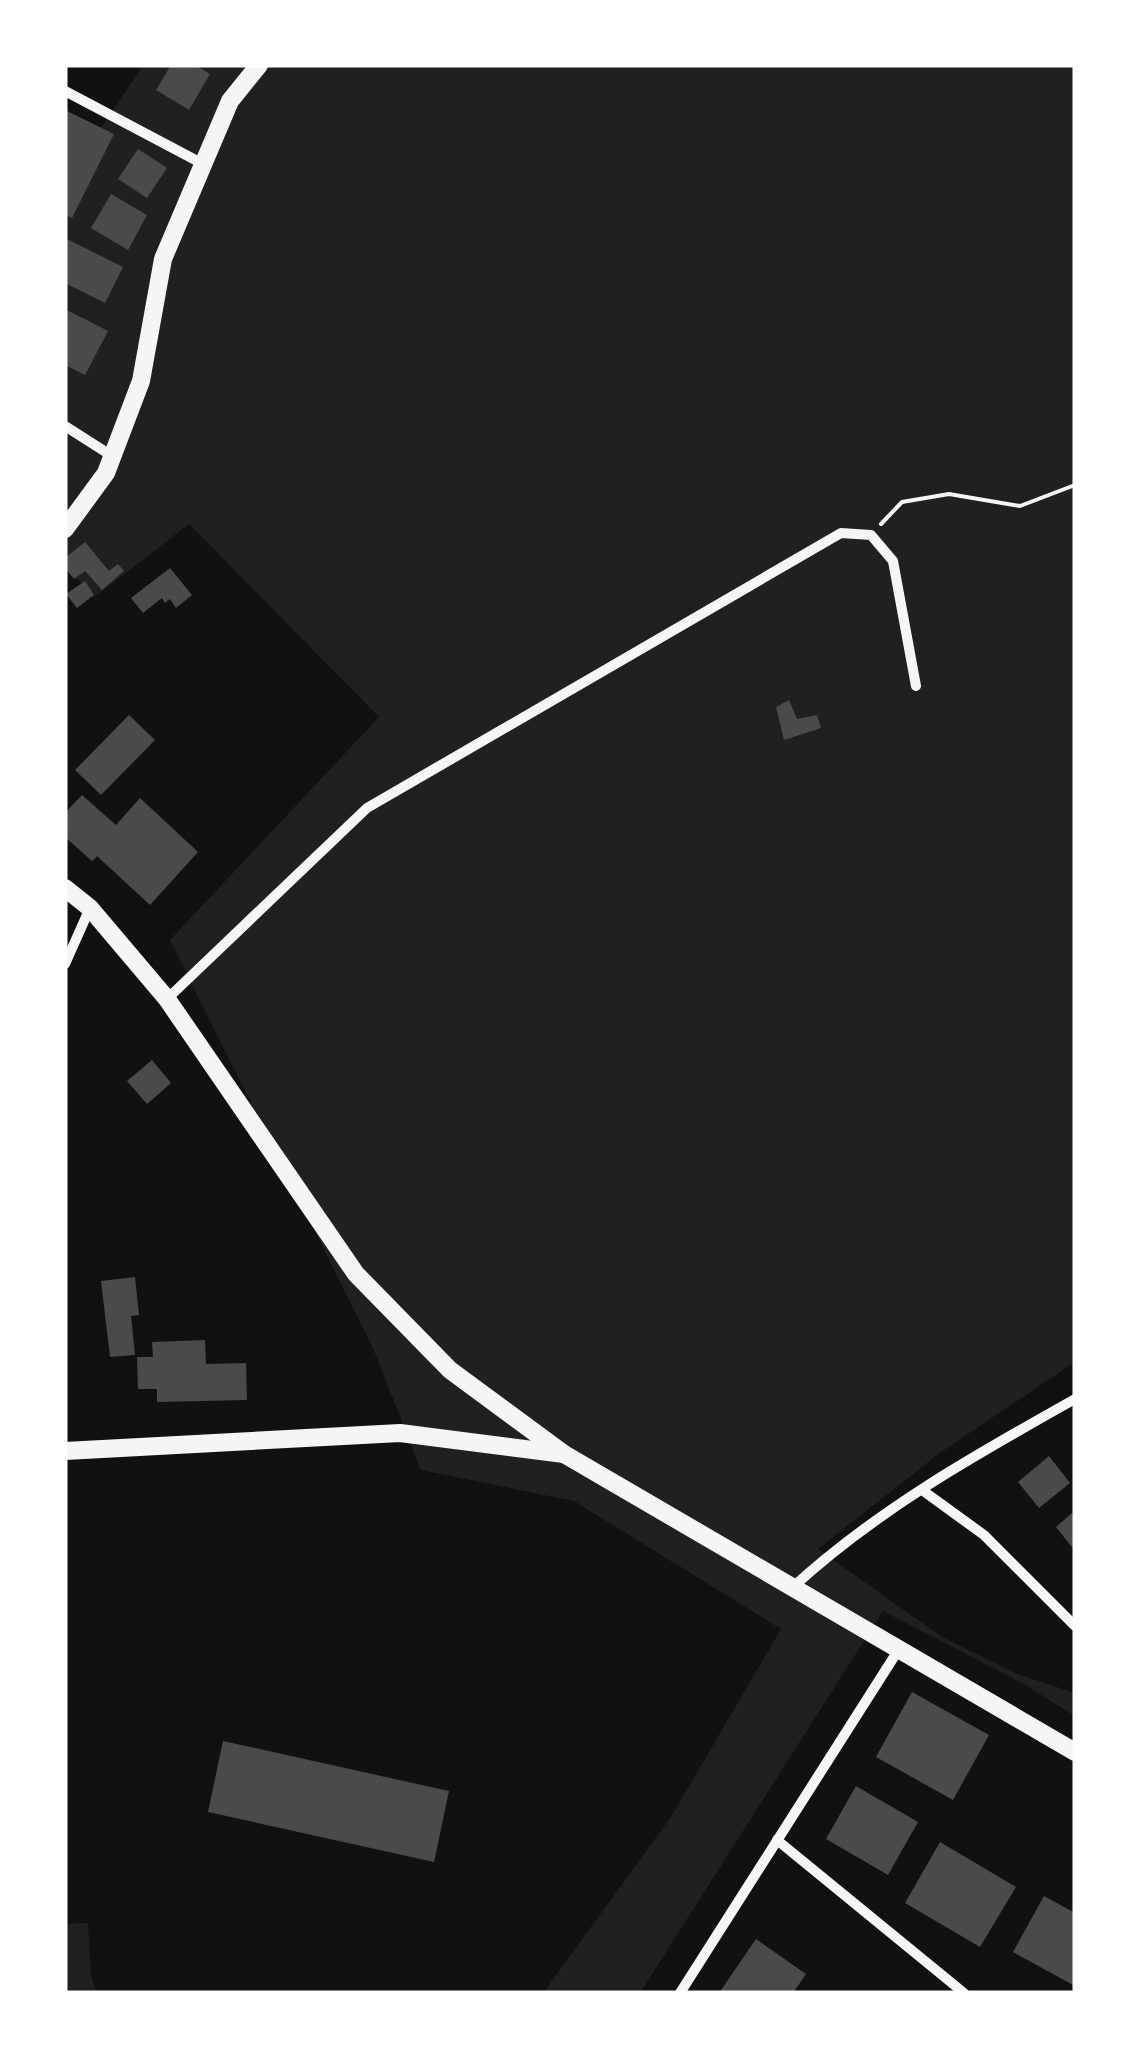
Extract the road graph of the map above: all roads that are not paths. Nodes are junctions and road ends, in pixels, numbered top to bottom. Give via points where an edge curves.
1 (260, 65) edge
2 (65, 91) edge
3 (203, 164) junction
4 (65, 426) edge
5 (112, 456) junction
6 (65, 528) edge
7 (916, 686) dead end
8 (65, 888) edge
9 (90, 908) junction
10 (65, 964) edge
11 (167, 999) junction
12 (1075, 1400) edge
13 (65, 1451) edge
14 (564, 1454) junction
15 (922, 1490) junction
16 (792, 1588) junction
17 (1075, 1626) edge
18 (899, 1649) junction
19 (1075, 1752) edge
20 (777, 1840) junction
21 (680, 1993) edge
22 (964, 1993) edge

1 - 3 main road via 230,101
2 - 3 street
3 - 5 main road via 163,258 141,381
4 - 5 street
5 - 6 main road
7 - 11 street via 893,561 871,535 842,533 367,808
8 - 9 main road
9 - 10 street
9 - 11 main road
11 - 14 main road via 356,1274 450,1370
12 - 15 street
13 - 14 main road via 400,1433
14 - 16 main road
15 - 16 street via 846,1538
15 - 17 street via 984,1535
16 - 18 main road
18 - 19 main road
18 - 20 street
20 - 21 street
20 - 22 street

